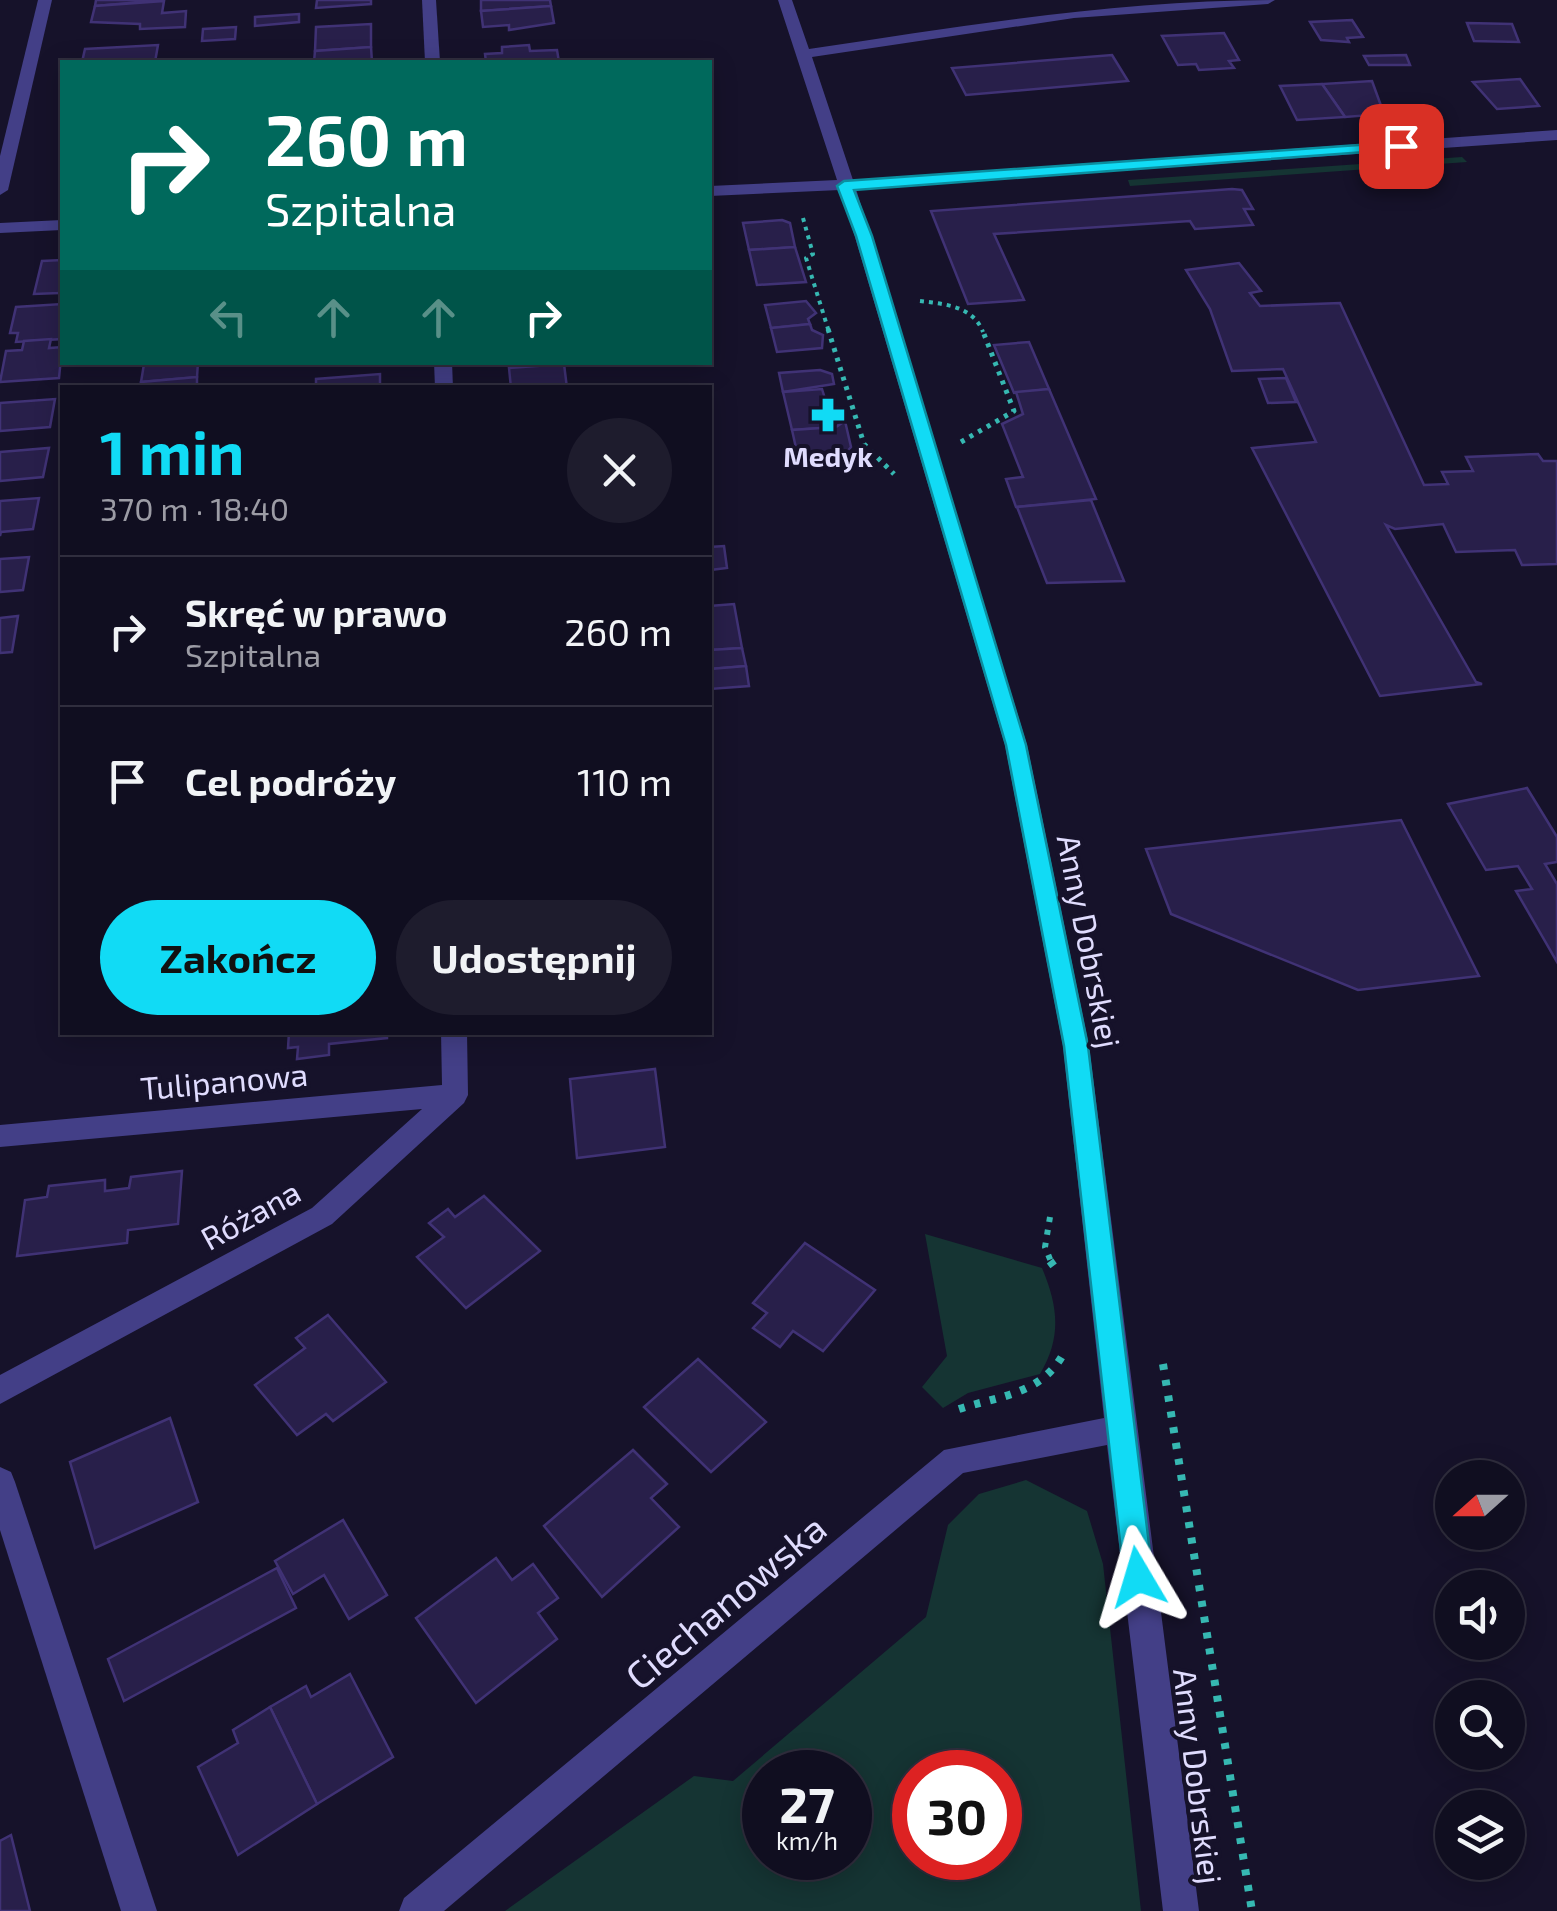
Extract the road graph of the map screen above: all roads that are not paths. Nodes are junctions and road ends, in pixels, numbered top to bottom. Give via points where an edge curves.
1 (45, 0) edge
2 (430, 0) edge
3 (785, 0) edge
4 (1268, 0) edge
5 (1071, 7) edge
6 (802, 54) junction
7 (433, 60) edge
8 (1557, 135) edge
9 (844, 186) junction
10 (0, 190) edge
11 (712, 191) edge
12 (60, 224) edge
13 (0, 228) edge
14 (454, 1035) edge
15 (455, 1094) junction
16 (0, 1136) edge
17 (0, 1390) edge
18 (1120, 1429) junction
19 (0, 1482) edge
20 (140, 1911) edge
21 (418, 1911) edge
22 (1181, 1911) edge

1 - 10 street
2 - 7 street
3 - 6 street, Anny Dobrskiej
4 - 5 street
5 - 6 street
6 - 9 street, Anny Dobrskiej
8 - 9 street
9 - 11 street
9 - 18 street, Anny Dobrskiej via 1016,745 1076,1046
12 - 13 street
14 - 15 street
15 - 16 street, Tulipanowa
15 - 17 street, Różana via 322,1216
18 - 21 street, Ciechanowska via 954,1460
18 - 22 street, Anny Dobrskiej
19 - 20 street

